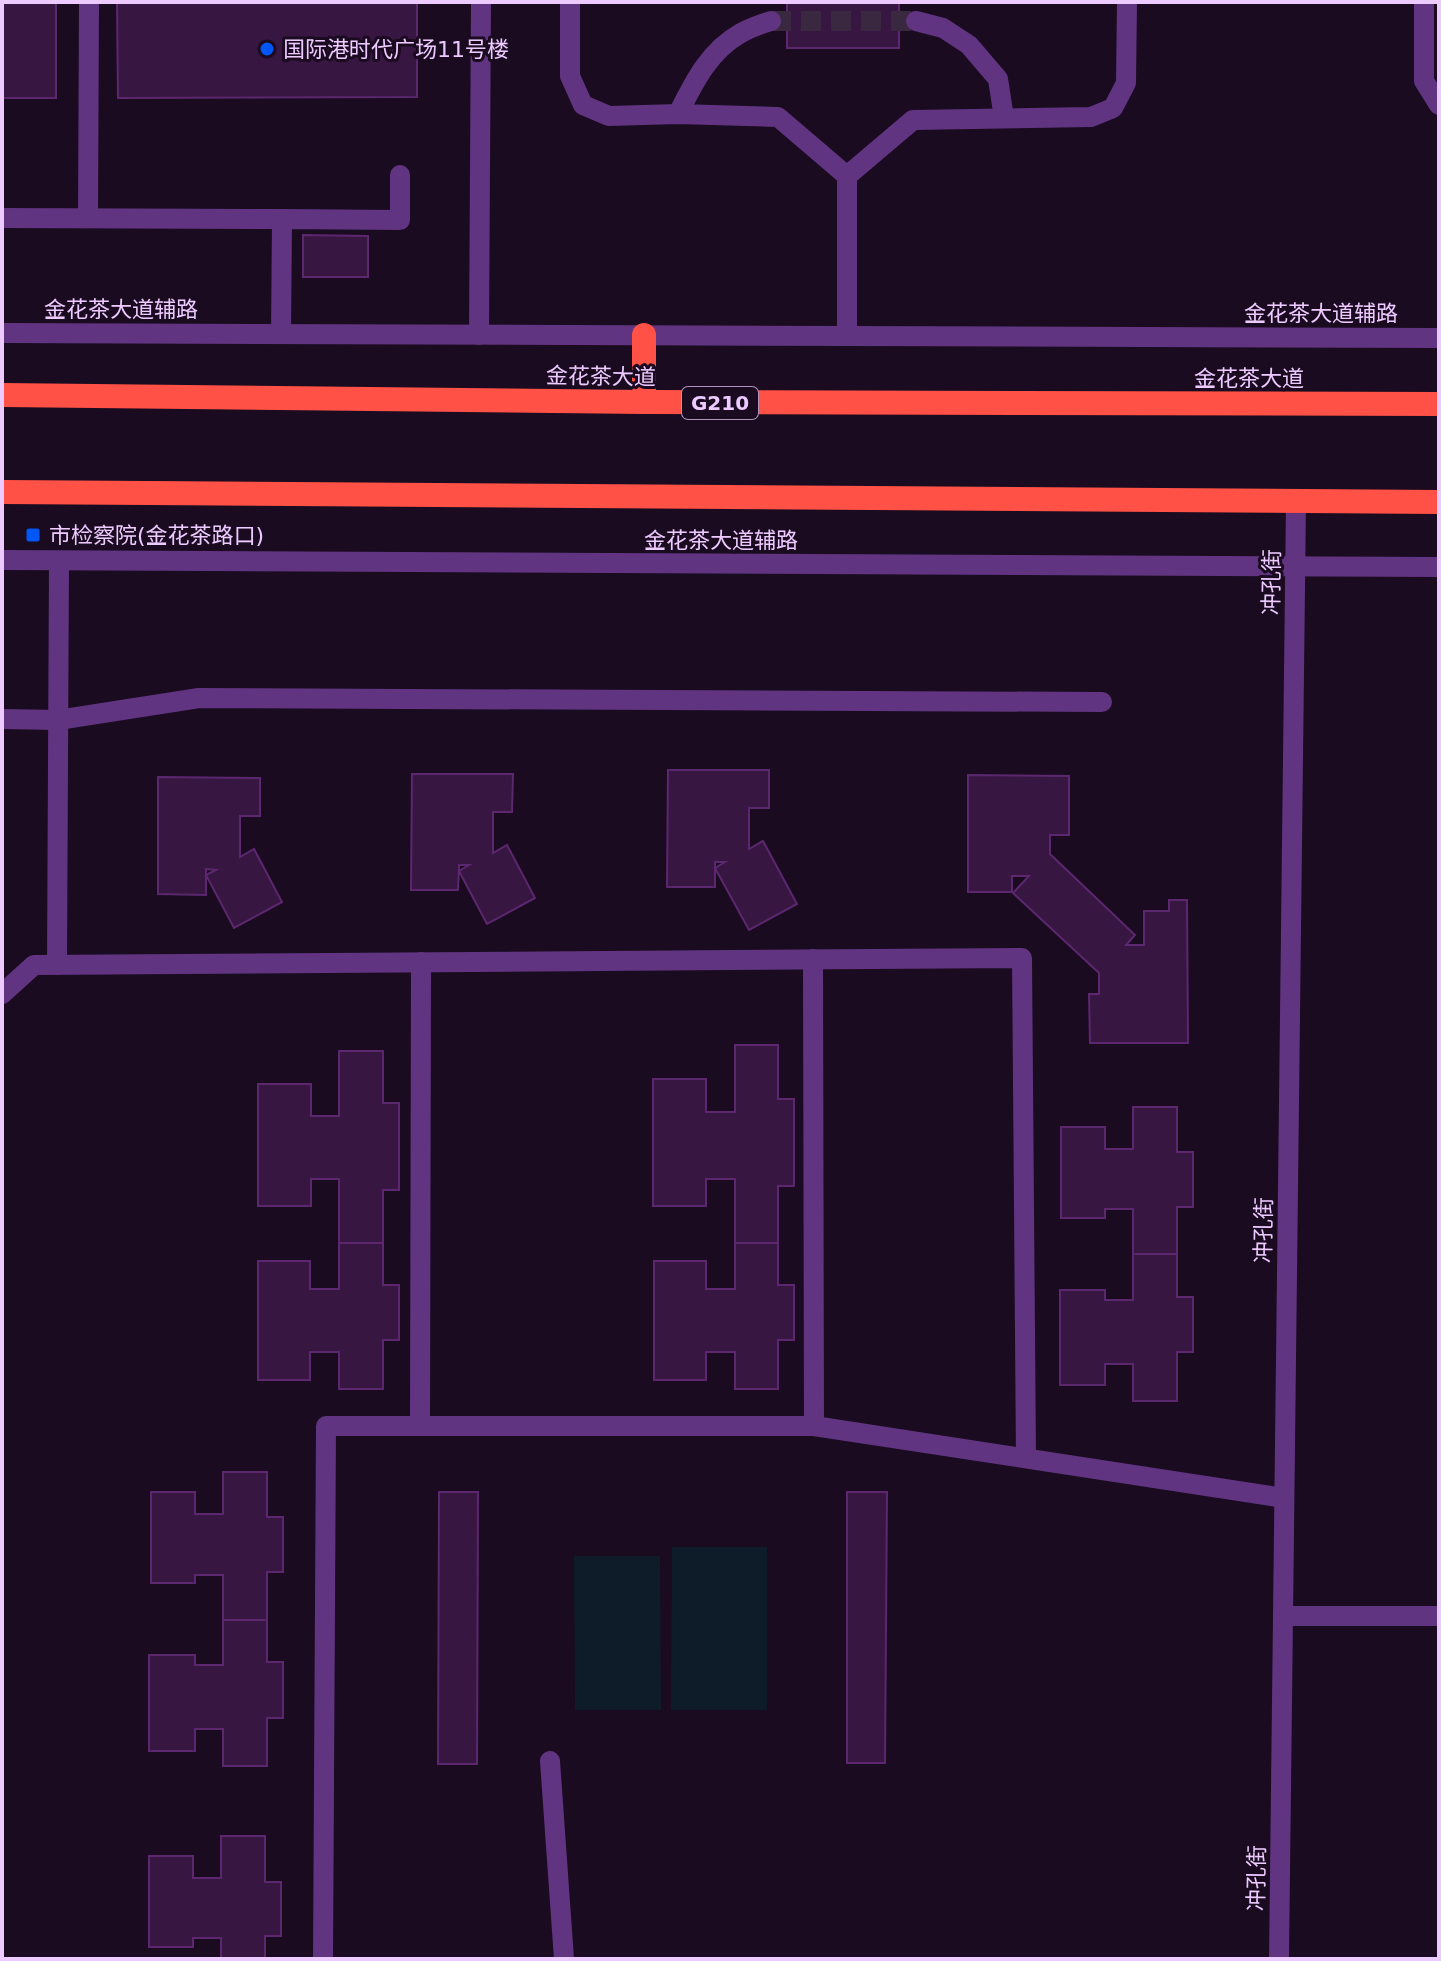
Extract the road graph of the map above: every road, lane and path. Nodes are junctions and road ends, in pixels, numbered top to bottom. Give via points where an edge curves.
1 (89, 2) edge
2 (481, 2) edge
3 (570, 2) edge
4 (1127, 2) edge
5 (1424, 2) edge
6 (771, 21) tunnel mouth
7 (916, 21) tunnel mouth
8 (1439, 105) edge
9 (678, 114) junction
10 (1004, 118) junction
11 (400, 175) dead end
12 (847, 176) junction
13 (2, 218) edge
14 (88, 218) junction
15 (282, 219) junction
16 (2, 333) edge
17 (281, 334) junction
18 (479, 335) junction
19 (644, 335) junction
20 (847, 336) junction
21 (1439, 338) edge
22 (2, 395) edge
23 (644, 402) junction
24 (1439, 404) edge
25 (2, 492) edge
26 (1296, 501) junction
27 (1439, 502) edge
28 (2, 560) edge
29 (59, 561) junction
30 (1295, 566) junction
31 (1439, 567) edge
32 (1102, 702) dead end
33 (2, 719) edge
34 (58, 720) junction
35 (813, 959) junction
36 (421, 962) junction
37 (57, 965) junction
38 (2, 994) edge
39 (420, 1426) junction
40 (814, 1426) junction
41 (1026, 1458) junction
42 (1284, 1498) junction
43 (1283, 1616) junction
44 (1439, 1616) edge
45 (550, 1761) dead end
46 (323, 1959) edge
47 (564, 1959) edge
48 (1279, 1959) edge

1 - 14 street
2 - 18 street
3 - 9 street via 570,76 583,105 609,116
4 - 10 street via 1126,83 1113,108 1091,117
5 - 8 street via 1424,81
6 - 9 street via 715,51
7 - 10 street via 943,28 969,45 998,79
9 - 12 street via 778,117
10 - 12 street via 913,120
11 - 15 street via 400,220
12 - 20 street
13 - 14 street
14 - 15 street
15 - 17 street
16 - 17 street, 金花茶大道辅路
17 - 18 street, 金花茶大道辅路
18 - 19 street, 金花茶大道辅路
19 - 20 street, 金花茶大道辅路
19 - 23 highway
20 - 21 street, 金花茶大道辅路
22 - 23 highway, 金花茶大道 / G210
23 - 24 highway, 金花茶大道 / G210
25 - 26 highway
26 - 27 highway
26 - 30 street, 冲孔街
28 - 29 street, 金花茶大道辅路
29 - 30 street, 金花茶大道辅路
29 - 34 street
30 - 31 street, 金花茶大道辅路
30 - 42 street, 冲孔街
32 - 34 street via 199,698
33 - 34 street
34 - 37 street
35 - 36 street
35 - 40 street
35 - 41 street via 1022,958
36 - 37 street
36 - 39 street
37 - 38 street via 34,965
39 - 40 street
39 - 46 street via 326,1426
40 - 41 street
41 - 42 street
42 - 43 street, 冲孔街
43 - 44 street
43 - 48 street, 冲孔街
45 - 47 street

